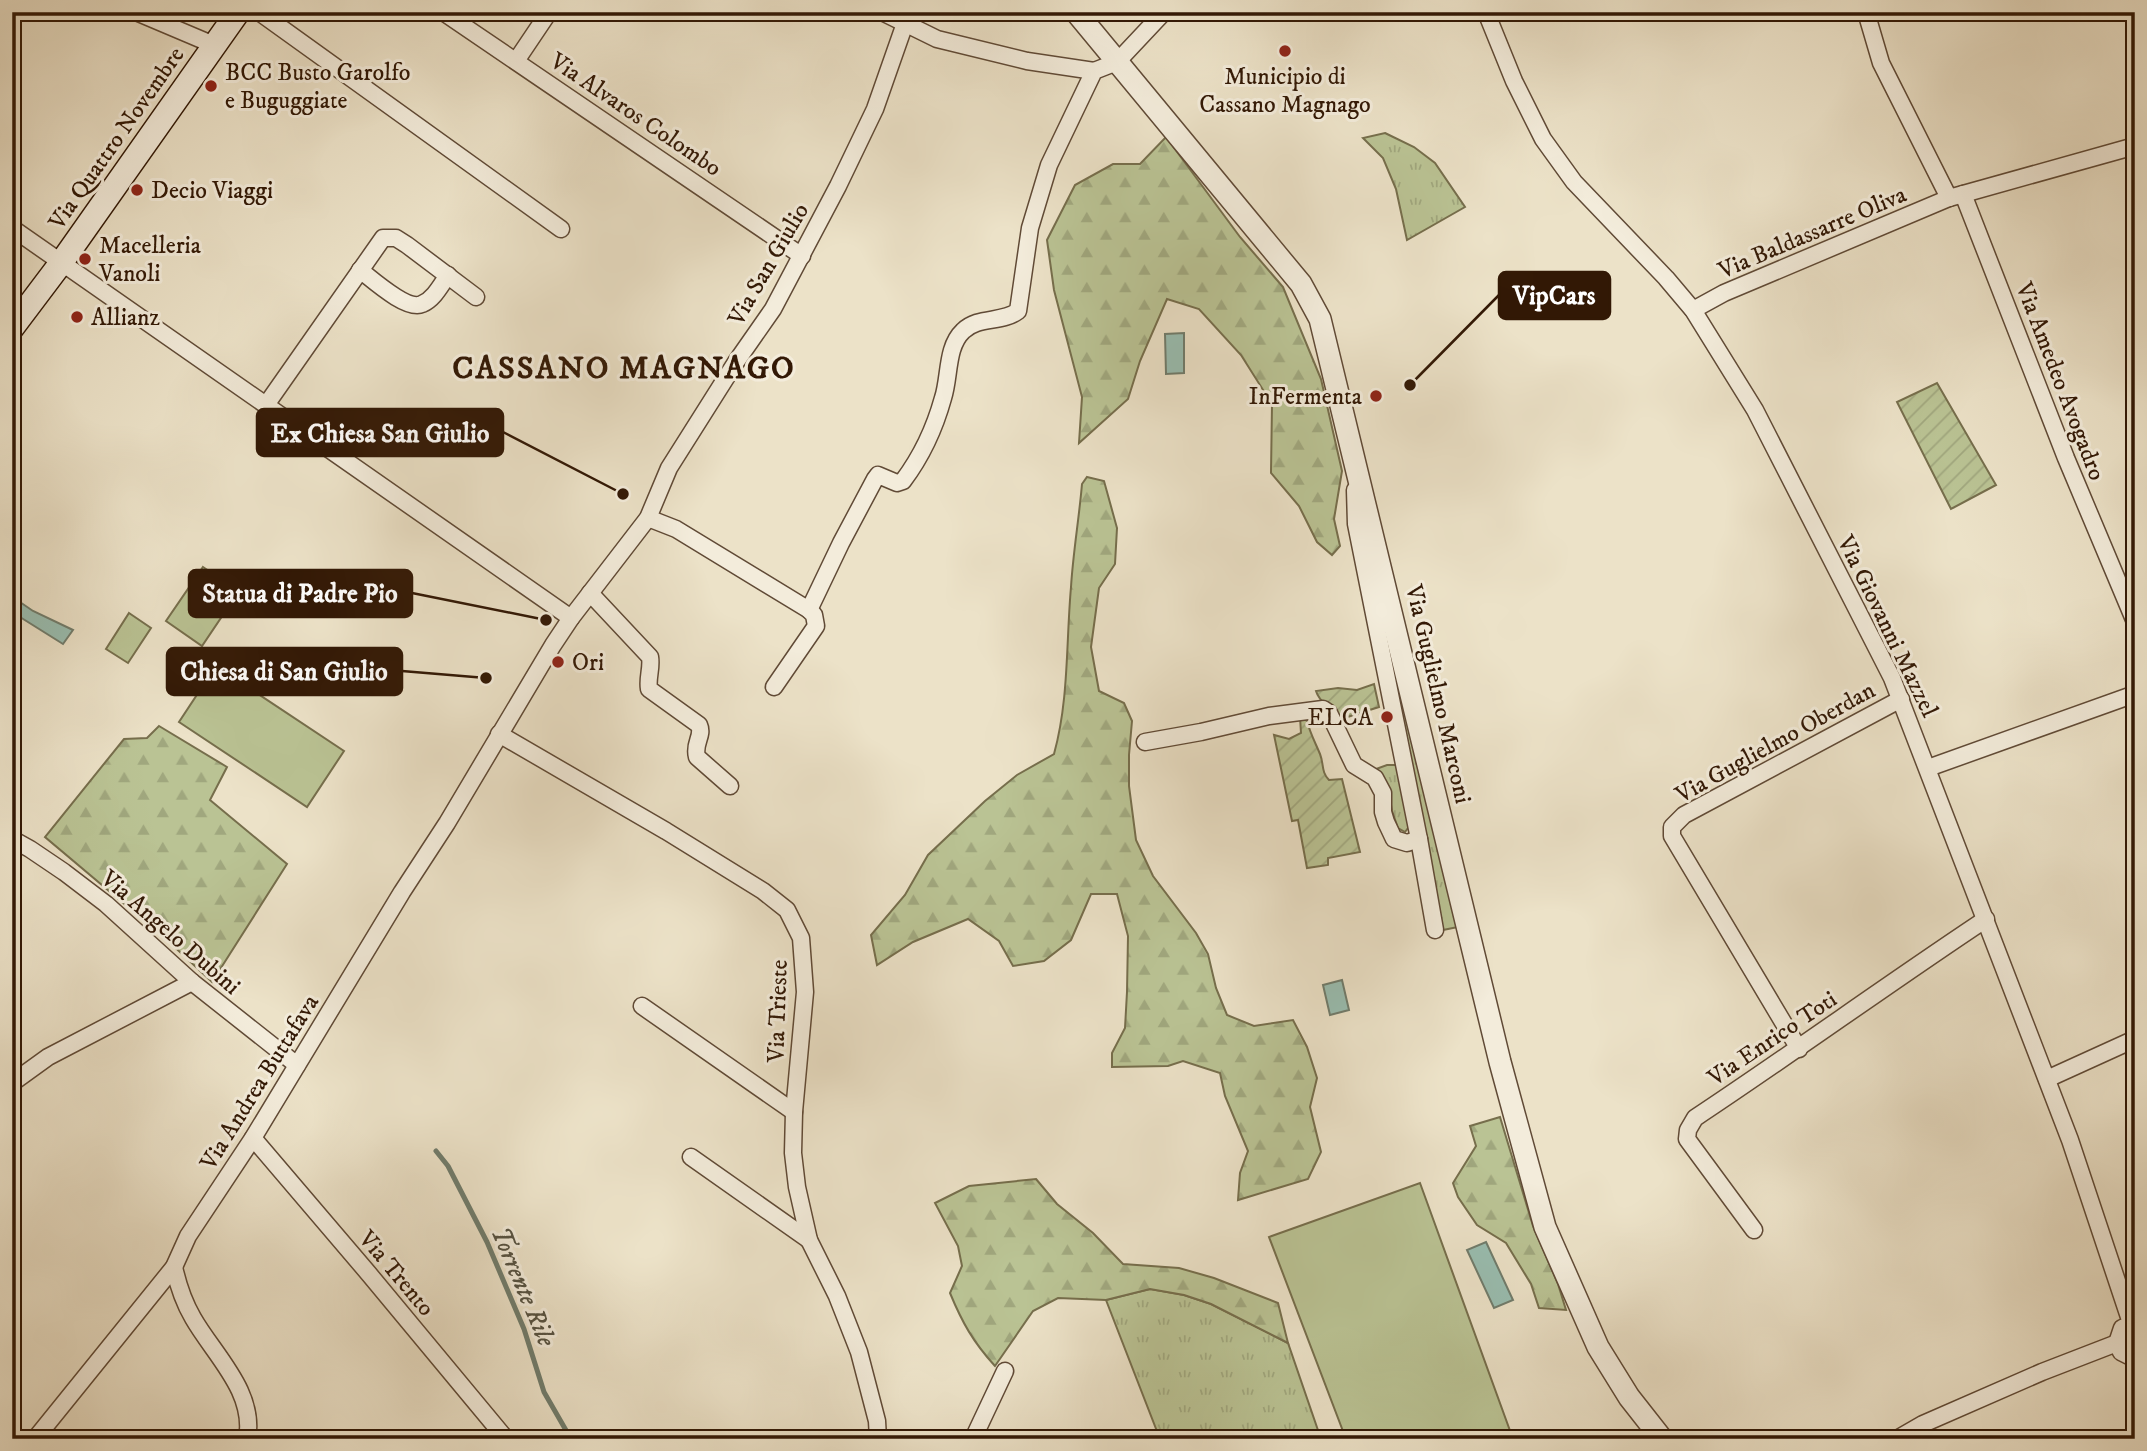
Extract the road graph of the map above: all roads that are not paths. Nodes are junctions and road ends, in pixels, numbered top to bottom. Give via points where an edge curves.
1 (136, 12) edge
2 (238, 12) edge
3 (259, 12) edge
4 (443, 12) edge
5 (549, 12) edge
6 (882, 12) edge
7 (1076, 12) edge
8 (1164, 12) edge
9 (1486, 12) edge
10 (1866, 12) edge
11 (906, 18) edge
12 (214, 45) junction
13 (516, 61) junction
14 (1117, 62) junction
15 (1094, 71) junction
16 (2135, 146) edge
17 (1956, 196) junction
18 (12, 229) edge
19 (561, 229) dead end
20 (802, 256) junction
21 (61, 263) junction
22 (360, 270) junction
23 (448, 275) junction
24 (476, 297) dead end
25 (1693, 310) junction
26 (12, 328) edge
27 (266, 405) junction
28 (1355, 456) junction
29 (649, 517) junction
30 (590, 593) junction
31 (809, 610) junction
32 (571, 618) junction
33 (2135, 622) edge
34 (774, 687) dead end
35 (2135, 694) edge
36 (1901, 699) junction
37 (499, 734) junction
38 (1145, 742) dead end
39 (1928, 768) junction
40 (730, 786) dead end
41 (12, 839) edge
42 (1419, 839) junction
43 (1986, 919) junction
44 (1435, 930) dead end
45 (192, 982) junction
46 (642, 1006) dead end
47 (2135, 1039) edge
48 (1799, 1049) junction
49 (297, 1065) junction
50 (2047, 1079) junction
51 (12, 1083) edge
52 (794, 1112) junction
53 (253, 1138) junction
54 (691, 1157) dead end
55 (1754, 1230) dead end
56 (809, 1240) junction
57 (174, 1267) junction
58 (2133, 1323) edge
59 (2117, 1343) junction
60 (2135, 1359) edge
61 (1005, 1371) dead end
62 (35, 1439) edge
63 (247, 1439) edge
64 (506, 1439) edge
65 (878, 1439) edge
66 (973, 1439) edge
67 (1662, 1439) edge
68 (1897, 1439) edge

1 - 12 street
2 - 12 main road, Via Quattro Novembre
3 - 19 street
4 - 13 street, Via Alvaros Colombo
5 - 13 street
6 - 11 street
7 - 14 street, Via Guglielmo Marconi
8 - 14 street
9 - 25 street, Via Giovanni Mazzel via 1543,139 1574,182
10 - 17 street, Via Amedeo Avogadro via 1881,63
11 - 15 street via 937,39 1027,61
11 - 20 street, Via San Giulio via 875,109
12 - 21 main road, Via Quattro Novembre
13 - 20 street, Via Alvaros Colombo
14 - 15 street
14 - 28 street, Via Guglielmo Marconi via 1301,284 1320,318
15 - 31 street via 1049,165 1030,228 1018,311 976,323 953,345 943,398 921,454 903,481 878,475
16 - 17 street, Via Baldassarre Oliva
17 - 25 street, Via Baldassarre Oliva
17 - 33 street, Via Amedeo Avogadro
18 - 21 street
20 - 29 street, Via San Giulio via 773,309 669,468
21 - 26 main road, Via Quattro Novembre
21 - 27 street
22 - 23 street via 416,306 434,295
22 - 23 street via 383,238 396,238
22 - 27 street
23 - 24 street
25 - 36 street, Via Giovanni Mazzel via 1755,410
27 - 32 street
28 - 42 street via 1356,524
28 - 67 street, Via Guglielmo Marconi via 1500,1062 1545,1227 1598,1347
29 - 30 street, Via San Giulio
29 - 31 street via 687,535
30 - 32 street, Via San Giulio
30 - 40 street via 650,656 649,690 699,725 697,757
31 - 34 street via 816,626
32 - 37 street, Via San Giulio
35 - 39 street
36 - 39 street, Via Giovanni Mazzel
36 - 48 street, Via Guglielmo Oberdan via 1684,815 1672,827 1672,836
37 - 49 street, Via Andrea Buttafava
37 - 52 street, Via Trieste via 666,831 787,910 801,939 805,992
38 - 42 street via 1323,709 1354,765 1375,778 1394,839 1407,843
39 - 43 street, Via Giovanni Mazzel
41 - 45 street, Via Angelo Dubini via 106,904
42 - 44 street
43 - 48 street, Via Enrico Toti
43 - 50 street, Via Giovanni Mazzel
45 - 49 street, Via Angelo Dubini
45 - 51 street via 48,1056
46 - 52 street
47 - 50 street
48 - 55 street, Via Enrico Toti via 1695,1118 1688,1130 1687,1139
49 - 53 street, Via Andrea Buttafava
50 - 58 street, Via Giovanni Mazzel
52 - 56 street, Via Trieste via 793,1153
53 - 57 street, Via Andrea Buttafava via 188,1236
53 - 64 street, Via Trento
54 - 56 street
56 - 65 street, Via Trieste via 859,1352
57 - 62 street, Via Andrea Buttafava
57 - 63 street via 193,1320 244,1398
58 - 59 street via 2122,1328
59 - 60 street via 2121,1352
59 - 68 street via 2018,1382
61 - 66 street

